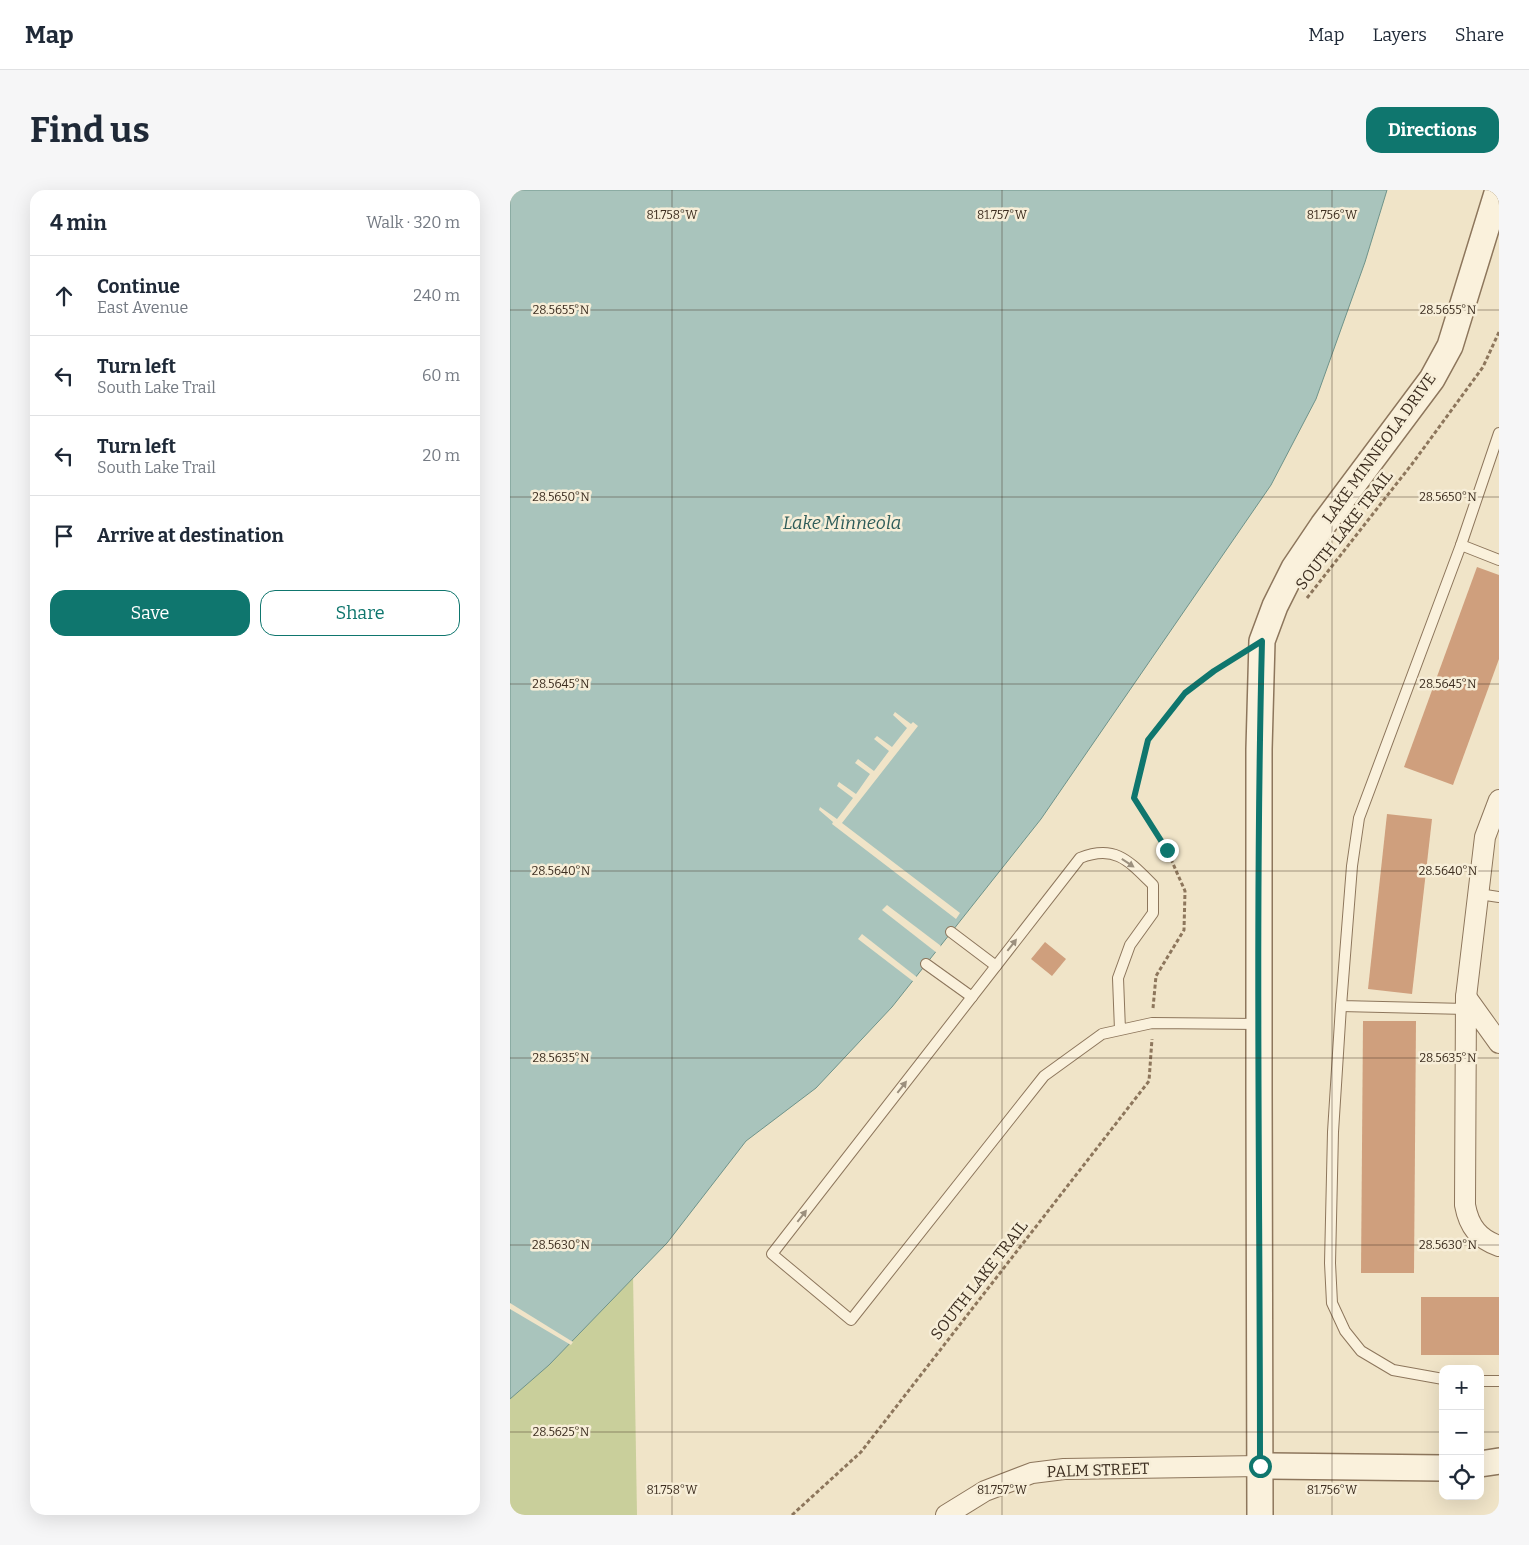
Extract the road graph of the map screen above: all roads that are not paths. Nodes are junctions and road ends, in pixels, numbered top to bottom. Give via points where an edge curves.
1 (1498, 190) edge
2 (1499, 434) edge
3 (1461, 545) junction
4 (1499, 560) edge
5 (1499, 800) edge
6 (1479, 894) junction
7 (1499, 897) edge
8 (951, 932) dead end
9 (926, 964) dead end
10 (996, 966) junction
11 (972, 998) junction
12 (1466, 1003) junction
13 (1341, 1006) junction
14 (1259, 1024) junction
15 (1120, 1030) junction
16 (1499, 1043) edge
17 (1499, 1246) edge
18 (1439, 1377) edge
19 (1484, 1380) edge
20 (1499, 1381) edge
21 (1499, 1461) edge
22 (1484, 1463) edge
23 (1260, 1466) junction
24 (1439, 1468) edge
25 (946, 1515) edge
26 (1260, 1515) edge

1 - 14 street, LAKE MINNEOLA DRIVE via 1450,346 1432,379 1322,525 1294,568 1262,641
2 - 3 lane
3 - 4 lane
3 - 13 lane via 1359,818
5 - 6 street via 1485,837
6 - 7 lane
6 - 12 street
8 - 10 lane
9 - 11 lane
10 - 11 lane
10 -> 15 lane via 1080,858 1097,851 1127,860 1153,884 1153,913 1130,946 1118,978
15 -> 11 lane via 1102,1034 1044,1076 851,1320 772,1254
12 - 13 lane
12 - 16 street
12 - 17 street via 1467,1216 1474,1230 1486,1241
13 - 18 lane via 1333,1132 1332,1303 1345,1331 1361,1351 1393,1370
14 - 15 lane via 1152,1023
14 - 23 street, LAKE MINNEOLA DRIVE
19 - 20 lane
21 - 22 street
23 - 24 street
23 - 25 street, PALM STREET via 1064,1469 1032,1473 985,1492
23 - 26 street, LAKE MINNEOLA DRIVE

